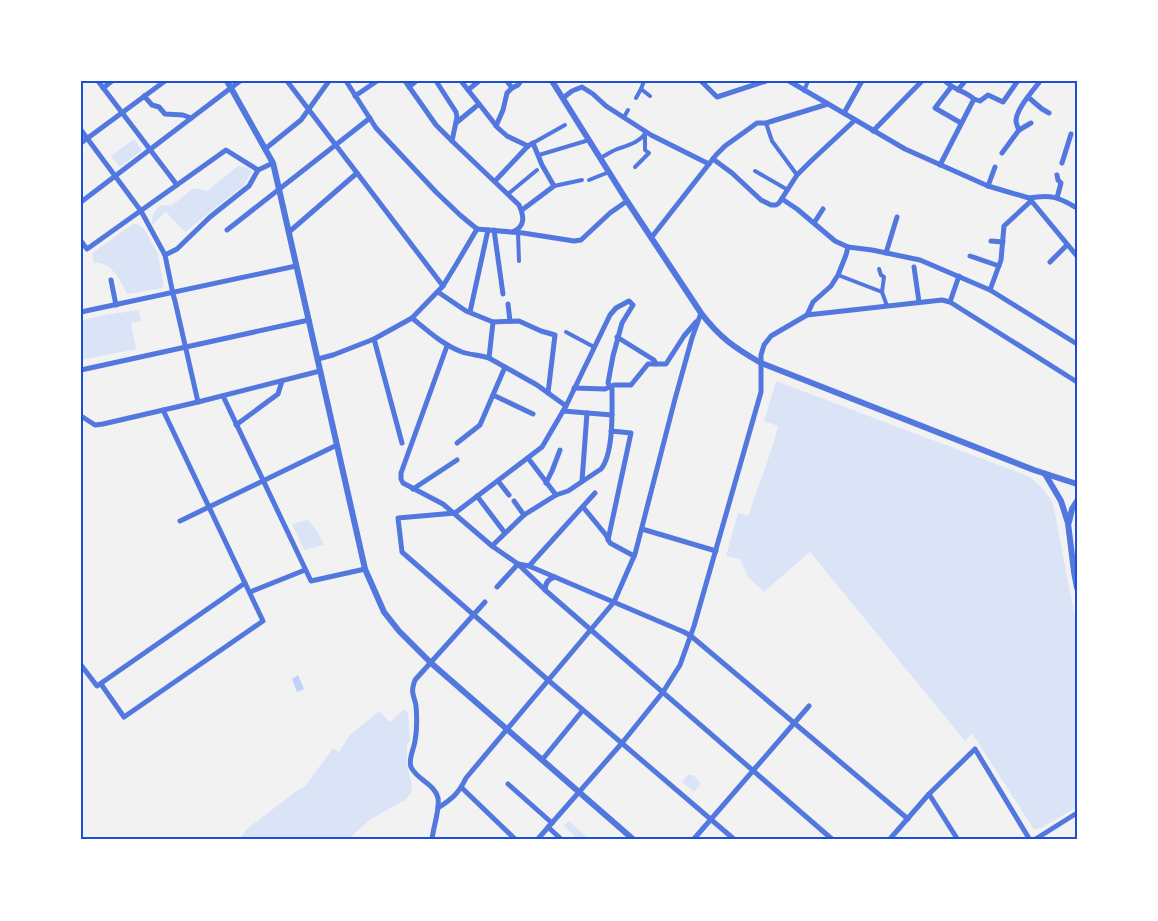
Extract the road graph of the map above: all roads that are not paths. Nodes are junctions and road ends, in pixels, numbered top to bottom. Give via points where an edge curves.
1 (98, 81) edge
2 (112, 81) edge
3 (164, 81) edge
4 (227, 81) edge
5 (240, 81) edge
6 (286, 81) edge
7 (330, 81) edge
8 (346, 81) edge
9 (377, 81) edge
10 (405, 81) edge
11 (416, 81) edge
12 (461, 81) edge
13 (478, 81) edge
14 (506, 81) edge
15 (521, 81) edge
16 (552, 81) edge
17 (644, 81) edge
18 (701, 81) edge
19 (766, 81) edge
20 (789, 81) edge
21 (808, 81) edge
22 (862, 81) edge
23 (922, 81) edge
24 (945, 81) edge
25 (965, 81) edge
26 (1040, 81) edge
27 (439, 82) edge
28 (1017, 82) edge
29 (582, 84) edge
30 (409, 87) junction
31 (951, 87) junction
32 (103, 88) junction
33 (231, 88) junction
34 (512, 88) junction
35 (468, 90) junction
36 (641, 90) junction
37 (958, 90) junction
38 (804, 91) junction
39 (144, 96) junction
40 (355, 96) junction
41 (650, 96) dead end
42 (1028, 97) junction
43 (562, 98) junction
44 (636, 98) dead end
45 (974, 99) junction
46 (479, 104) junction
47 (828, 104) junction
48 (309, 110) junction
49 (628, 110) dead end
50 (1049, 112) dead end
51 (122, 113) junction
52 (844, 113) junction
53 (624, 117) junction
54 (191, 118) junction
55 (370, 118) junction
56 (855, 120) junction
57 (456, 123) junction
58 (766, 123) junction
59 (961, 123) junction
60 (1030, 123) dead end
61 (565, 125) dead end
62 (496, 126) junction
63 (81, 130) edge
64 (1018, 130) junction
65 (874, 131) junction
66 (647, 134) junction
67 (1071, 134) dead end
68 (88, 138) junction
69 (589, 140) junction
70 (452, 141) junction
71 (81, 143) edge
72 (533, 143) junction
73 (335, 145) junction
74 (528, 146) junction
75 (265, 148) junction
76 (150, 149) junction
77 (1002, 153) dead end
78 (539, 155) junction
79 (600, 158) junction
80 (713, 159) junction
81 (272, 163) junction
82 (1062, 163) dead end
83 (940, 165) junction
84 (634, 167) dead end
85 (994, 167) dead end
86 (258, 170) junction
87 (537, 170) dead end
88 (755, 171) dead end
89 (609, 172) junction
90 (357, 173) junction
91 (1057, 175) dead end
92 (115, 176) junction
93 (797, 176) junction
94 (582, 180) dead end
95 (589, 180) dead end
96 (494, 181) junction
97 (177, 185) junction
98 (554, 186) junction
99 (988, 186) junction
100 (279, 188) junction
101 (788, 190) junction
102 (508, 194) junction
103 (1058, 198) junction
104 (782, 199) junction
105 (1030, 200) junction
106 (627, 201) junction
107 (81, 202) edge
108 (823, 208) dead end
109 (1077, 208) edge
110 (522, 210) junction
111 (141, 211) junction
112 (896, 217) dead end
113 (814, 223) junction
114 (477, 229) junction
115 (227, 230) dead end
116 (488, 230) junction
117 (494, 230) junction
118 (289, 232) junction
119 (516, 235) junction
120 (651, 238) junction
121 (991, 241) dead end
122 (82, 242) edge
123 (1003, 242) junction
124 (1067, 245) junction
125 (848, 246) junction
126 (886, 253) junction
127 (165, 256) junction
128 (970, 256) dead end
129 (1077, 256) edge
130 (520, 261) dead end
131 (1050, 262) dead end
132 (296, 266) junction
133 (999, 266) junction
134 (914, 267) dead end
135 (879, 270) dead end
136 (838, 275) junction
137 (959, 276) junction
138 (111, 280) dead end
139 (443, 286) junction
140 (990, 290) junction
141 (438, 292) junction
142 (882, 292) junction
143 (173, 294) junction
144 (503, 294) dead end
145 (919, 302) junction
146 (950, 302) junction
147 (508, 304) dead end
148 (116, 305) junction
149 (887, 306) junction
150 (81, 312) edge
151 (470, 312) junction
152 (807, 315) junction
153 (700, 316) junction
154 (412, 318) junction
155 (309, 320) junction
156 (510, 321) junction
157 (493, 322) junction
158 (566, 332) dead end
159 (617, 337) junction
160 (374, 339) junction
161 (1077, 344) edge
162 (447, 346) junction
163 (186, 347) junction
164 (594, 347) junction
165 (489, 358) junction
166 (318, 359) junction
167 (655, 362) junction
168 (761, 364) junction
169 (505, 367) junction
170 (81, 370) edge
171 (320, 371) junction
172 (282, 381) junction
173 (1077, 382) edge
174 (610, 387) junction
175 (574, 388) junction
176 (548, 393) junction
177 (493, 395) junction
178 (222, 396) junction
179 (198, 402) junction
180 (564, 409) junction
181 (163, 410) junction
182 (587, 413) junction
183 (533, 414) dead end
184 (612, 415) junction
185 (81, 416) edge
186 (236, 425) junction
187 (611, 431) junction
188 (402, 443) dead end
189 (458, 444) dead end
190 (337, 445) junction
191 (560, 450) dead end
192 (528, 458) junction
193 (457, 460) dead end
194 (1044, 474) junction
195 (263, 481) junction
196 (498, 481) junction
197 (582, 481) junction
198 (546, 483) junction
199 (1077, 484) edge
200 (413, 489) junction
201 (595, 493) dead end
202 (509, 495) dead end
203 (556, 495) junction
204 (477, 496) junction
205 (514, 501) dead end
206 (1077, 501) edge
207 (209, 507) junction
208 (583, 507) junction
209 (455, 513) junction
210 (524, 515) junction
211 (180, 521) dead end
212 (1068, 523) junction
213 (642, 529) junction
214 (506, 533) junction
215 (608, 540) junction
216 (492, 546) junction
217 (716, 551) junction
218 (1072, 555) junction
219 (634, 556) junction
220 (518, 564) junction
221 (1077, 564) edge
222 (529, 566) junction
223 (365, 569) junction
224 (305, 570) junction
225 (557, 578) junction
226 (245, 583) junction
227 (497, 587) dead end
228 (1077, 588) edge
229 (545, 590) junction
230 (250, 592) junction
231 (485, 602) dead end
232 (614, 602) junction
233 (474, 614) junction
234 (591, 630) junction
235 (691, 636) junction
236 (431, 663) junction
237 (81, 665) edge
238 (548, 680) junction
239 (101, 684) junction
240 (663, 692) junction
241 (809, 706) dead end
242 (583, 710) junction
243 (794, 723) junction
244 (507, 729) junction
245 (622, 743) junction
246 (542, 760) junction
247 (753, 771) junction
248 (508, 784) dead end
249 (462, 788) junction
250 (578, 792) junction
251 (929, 794) junction
252 (438, 808) junction
253 (1077, 813) edge
254 (711, 819) junction
255 (908, 819) junction
256 (552, 822) junction
257 (548, 828) junction
258 (433, 830) junction
259 (432, 840) edge
260 (436, 840) edge
261 (516, 840) edge
262 (537, 840) edge
263 (562, 840) edge
264 (634, 840) edge
265 (693, 840) edge
266 (735, 840) edge
267 (832, 840) edge
268 (889, 840) edge
269 (958, 840) edge
270 (1030, 840) edge
271 (1034, 840) edge

1 - 32 street
2 - 32 street
3 - 39 street
4 - 33 street
5 - 33 street
6 - 48 street
7 - 48 street
8 - 40 street
9 - 40 street
10 - 30 street
11 - 30 street
12 - 35 street
13 - 35 street
14 - 34 street
15 - 34 street
16 - 43 street
17 - 36 street
18 - 19 street via 716,98
20 - 38 street
21 - 38 street
22 - 52 street
23 - 65 street
24 - 31 street
25 - 37 street
26 - 42 street
27 - 57 street via 456,112
28 - 45 street via 1002,102 988,95 980,101
29 - 43 street
29 - 53 street
30 - 70 street via 436,125
31 - 37 street
31 - 59 street via 935,108
32 - 51 street
33 - 54 street
33 - 75 street
34 - 62 street
35 - 46 street
36 - 41 street
36 - 44 street
37 - 45 street
38 - 47 street
39 - 51 street
39 - 54 street via 165,114
40 - 55 street
42 - 50 street
42 - 64 street via 1017,114
43 - 69 street
45 - 59 street
46 - 57 street
46 - 62 street
47 - 52 street
47 - 58 street
48 - 73 street
48 - 75 street
49 - 53 street
51 - 68 street
51 - 76 street
52 - 56 street
53 - 66 street
54 - 76 street
55 - 73 street
55 - 114 street via 436,192
56 - 65 street
56 - 93 street
57 - 70 street
58 - 80 street via 758,123 725,146
58 - 93 street via 772,141
59 - 83 street
60 - 64 street
61 - 72 street
62 - 74 street via 507,136
63 - 68 street
64 - 77 street
65 - 83 street
66 - 79 street via 630,146
66 - 80 street
66 - 84 street via 645,150 649,153
67 - 82 street
68 - 71 street
68 - 92 street
69 - 78 street
69 - 79 street
70 - 96 street
72 - 74 street
72 - 78 street
73 - 90 street
73 - 100 street
74 - 96 street
75 - 81 street
76 - 92 street
76 - 97 street
78 - 98 street
79 - 89 street
80 - 104 street via 766,203 776,205
80 - 120 street
81 - 86 street
81 - 100 street
83 - 99 street
85 - 99 street
86 - 97 street via 226,150
86 - 127 street via 249,186
87 - 102 street
88 - 101 street
89 - 95 street
89 - 106 street
90 - 118 street
90 - 139 street
91 - 103 street via 1061,183
92 - 107 street
92 - 111 street
93 - 101 street
94 - 98 street
96 - 102 street
97 - 111 street
98 - 110 street
99 - 105 street
100 - 115 street
100 - 118 street
101 - 104 street
102 - 110 street
103 - 105 street via 1042,196
103 - 109 street
104 - 113 street
105 - 123 street via 1004,226
105 - 124 street
106 - 119 street via 581,240
106 - 120 street
108 - 113 street
110 - 119 street via 523,223
111 - 122 street via 87,249
111 - 127 street
112 - 126 street
113 - 125 street via 835,241
114 - 116 street
114 - 139 street
116 - 117 street
116 - 151 street
117 - 119 street
117 - 144 street
118 - 132 street
119 - 130 street
120 - 153 street
121 - 123 street
123 - 133 street
124 - 129 street
124 - 131 street
125 - 126 street
125 - 136 street
126 - 137 street via 920,260
127 - 143 street
128 - 133 street
132 - 143 street
132 - 155 street
133 - 140 street
134 - 145 street
135 - 142 street via 884,277
136 - 142 street
136 - 152 street via 831,286 812,302
137 - 140 street
137 - 146 street
138 - 148 street
139 - 141 street
140 - 161 street
141 - 151 street
141 - 154 street
142 - 149 street
143 - 148 street
143 - 163 street
145 - 146 street
145 - 149 street
146 - 173 street
147 - 156 street
148 - 150 street
149 - 152 street
151 - 157 street
152 - 168 street via 771,336 764,345
153 - 167 street via 666,364
153 - 168 street via 728,342
153 - 213 street
154 - 160 street
154 - 162 street
155 - 163 street
155 - 166 street
156 - 157 street
156 - 176 street via 519,321 555,335
157 - 165 street
158 - 164 street
159 - 164 street via 633,306 630,301 610,315
159 - 167 street
159 - 174 street via 608,383
160 - 166 street
160 - 188 street
162 - 165 street
162 - 200 street via 401,473 403,483
163 - 170 street
163 - 179 street
164 - 175 street
165 - 169 street
166 - 171 street
167 - 174 street via 648,364 632,385
168 - 194 street
168 - 217 street via 761,392
169 - 176 street
169 - 177 street
171 - 172 street
171 - 190 street
172 - 178 street
172 - 186 street via 278,394
174 - 175 street
174 - 184 street
175 - 180 street
176 - 180 street
177 - 183 street
177 - 189 street via 480,425
178 - 179 street
178 - 186 street
179 - 181 street
180 - 182 street
180 - 192 street via 542,447
181 - 185 street via 95,425
181 - 207 street
182 - 184 street
182 - 197 street
184 - 187 street
186 - 195 street
187 - 197 street via 604,465
187 - 215 street via 631,433
190 - 195 street
190 - 223 street
191 - 198 street
192 - 196 street
192 - 198 street
193 - 200 street
194 - 199 street
194 - 212 street via 1061,501
195 - 207 street
195 - 224 street
196 - 202 street
196 - 204 street
197 - 203 street
198 - 203 street
200 - 209 street
201 - 208 street
203 - 210 street
204 - 209 street
204 - 214 street
205 - 210 street
206 - 212 street
207 - 211 street
207 - 226 street
208 - 215 street
208 - 222 street
209 - 216 street
209 - 233 street via 398,518 402,552
210 - 214 street
212 - 218 street
213 - 217 street
213 - 219 street
214 - 216 street
215 - 219 street
216 - 220 street
217 - 235 street
218 - 221 street
218 - 228 street
219 - 232 street
220 - 222 street
220 - 227 street
220 - 229 street
222 - 225 street
223 - 224 street via 311,580
223 - 236 street via 384,612
224 - 230 street
225 - 229 street via 550,579
225 - 232 street
226 - 230 street
226 - 239 street
229 - 234 street
230 - 239 street via 263,621 124,717
231 - 233 street
232 - 234 street
232 - 235 street
233 - 236 street
233 - 238 street
234 - 238 street
234 - 240 street
235 - 240 street via 680,665
235 - 243 street
236 - 244 street
236 - 252 street via 415,680 413,687 416,720 410,762 416,776 434,789
237 - 239 street via 97,686
238 - 242 street
238 - 244 street
240 - 245 street
240 - 247 street
241 - 243 street
242 - 245 street
242 - 246 street
243 - 247 street
243 - 255 street
244 - 246 street
244 - 249 street via 466,778
245 - 250 street
245 - 254 street
246 - 250 street
247 - 254 street
247 - 267 street
248 - 256 street
249 - 252 street
249 - 261 street
250 - 256 street
250 - 264 street
251 - 255 street
251 - 269 street
251 - 270 street via 974,750
252 - 258 street
253 - 271 street
254 - 265 street
254 - 266 street
255 - 268 street
256 - 257 street
257 - 262 street
257 - 263 street
258 - 259 street
258 - 260 street

